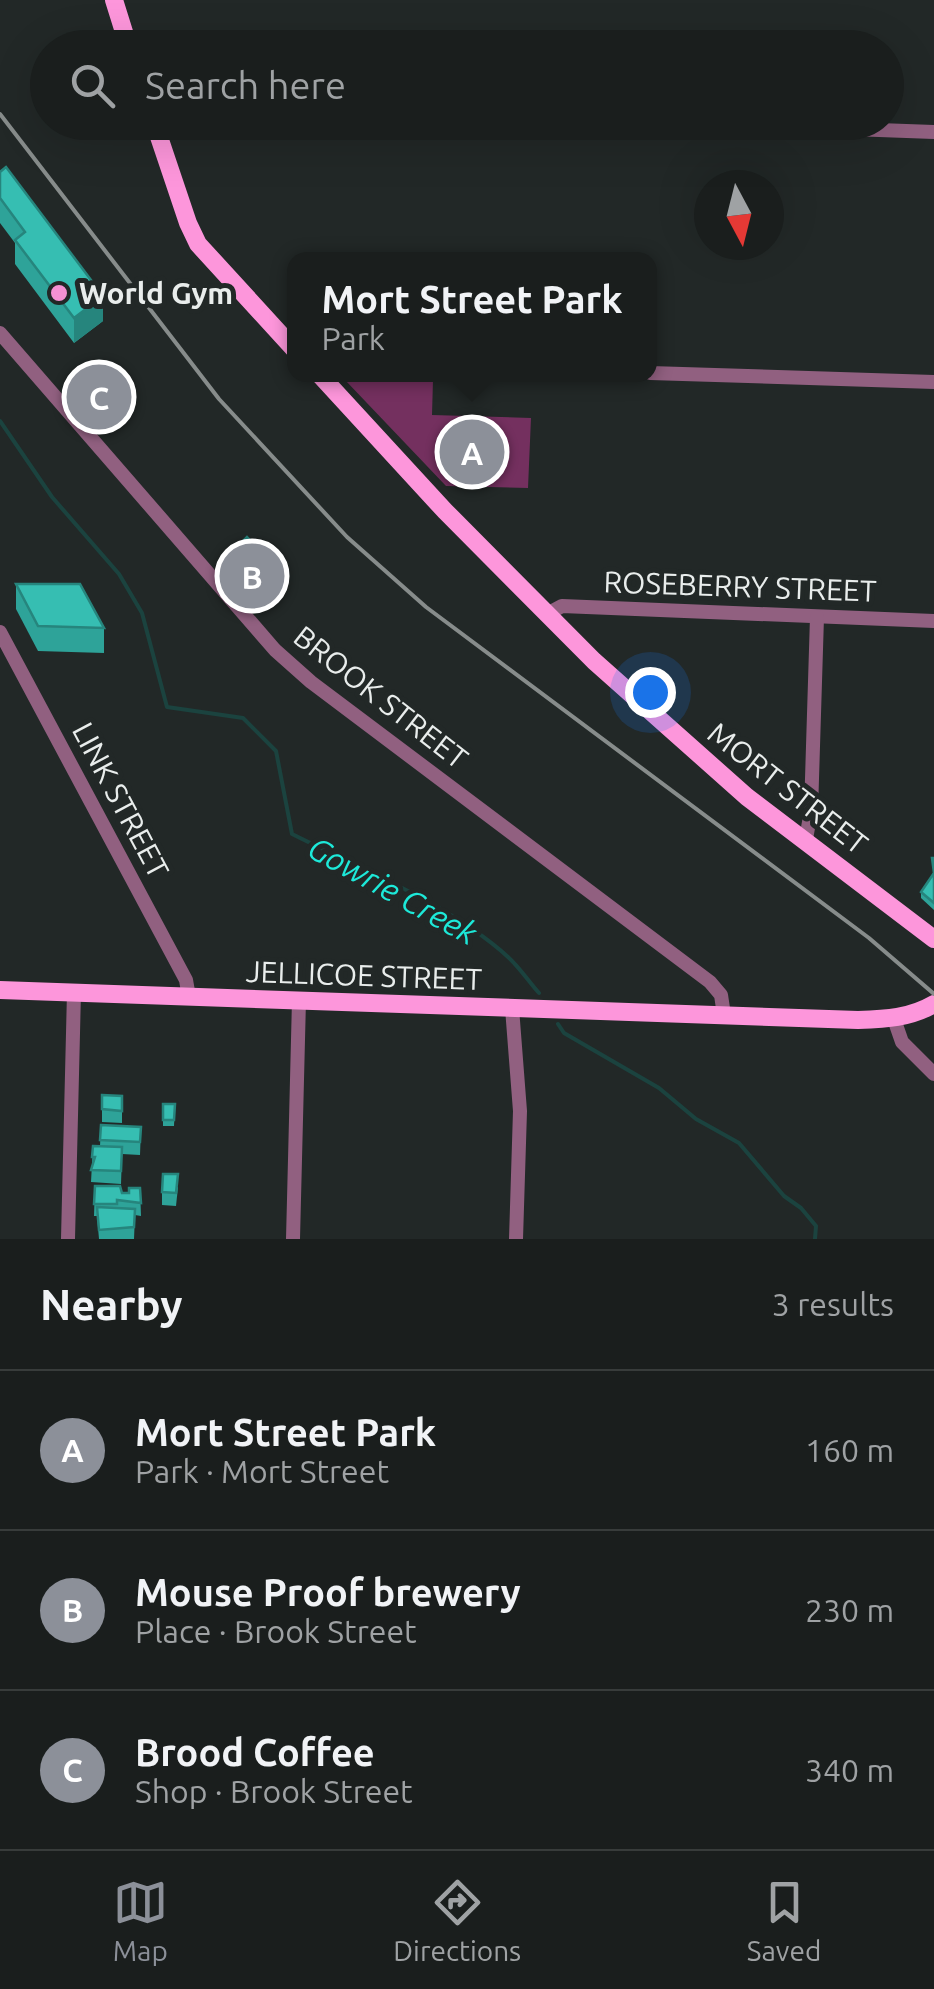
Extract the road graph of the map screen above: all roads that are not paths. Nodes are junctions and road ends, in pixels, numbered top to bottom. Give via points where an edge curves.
1 (114, 0) edge
2 (123, 30) edge
3 (904, 131) edge
4 (934, 132) edge
5 (160, 140) edge
6 (0, 333) edge
7 (287, 341) edge
8 (657, 373) edge
9 (327, 382) edge
10 (934, 382) edge
11 (546, 614) junction
12 (817, 617) junction
13 (934, 621) edge
14 (0, 632) edge
15 (806, 839) junction
16 (934, 939) edge
17 (934, 989) edge
18 (0, 990) edge
19 (74, 992) junction
20 (189, 997) junction
21 (300, 1000) junction
22 (934, 1004) edge
23 (519, 1008) junction
24 (724, 1015) junction
25 (900, 1017) junction
26 (934, 1074) edge
27 (68, 1239) edge
28 (293, 1239) edge
29 (516, 1239) edge

1 - 2 main road
3 - 4 street
5 - 7 main road via 198,244
6 - 24 street, BROOK STREET via 274,650 710,982
8 - 10 street
9 - 11 main road, MORT STREET
11 - 12 street, ROSEBERRY STREET via 562,606
11 - 15 main road, MORT STREET via 747,797
12 - 13 street, ROSEBERRY STREET
12 - 15 street
14 - 20 street, LINK STREET via 186,980
15 - 16 main road, MORT STREET
17 - 25 main road
18 - 19 main road, JELLICOE STREET
19 - 20 main road, JELLICOE STREET
19 - 27 street
20 - 21 main road, JELLICOE STREET
21 - 23 main road, JELLICOE STREET
21 - 28 street
22 - 25 main road, JELLICOE STREET
23 - 24 main road, JELLICOE STREET
23 - 29 street
24 - 25 main road, JELLICOE STREET
25 - 26 street via 902,1042

